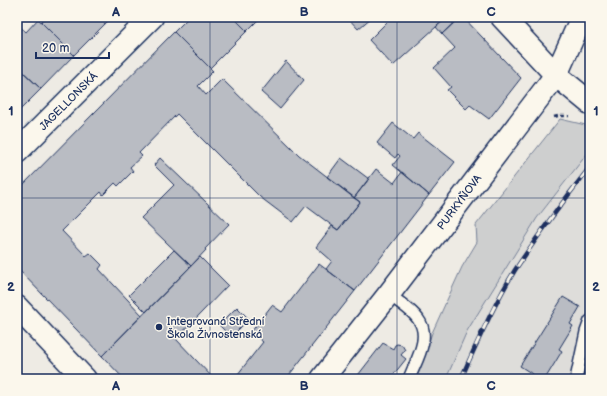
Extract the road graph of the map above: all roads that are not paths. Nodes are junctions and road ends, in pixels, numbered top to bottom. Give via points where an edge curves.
1 (152, 17) edge
2 (502, 17) edge
3 (582, 17) edge
4 (556, 75) junction
5 (590, 103) edge
6 (17, 152) edge
7 (389, 294) junction
8 (17, 307) edge
9 (590, 321) edge
10 (86, 379) edge
11 (322, 379) edge
12 (409, 379) edge
13 (576, 379) edge

1 - 6 street, JAGELLONSKÁ
2 - 4 street
3 - 4 street, PURKYŇOVA
4 - 5 street
4 - 7 street, PURKYŇOVA
7 - 11 street, PURKYŇOVA
7 - 12 lane via 418,318 422,326 423,344
8 - 10 street
9 - 13 lane

